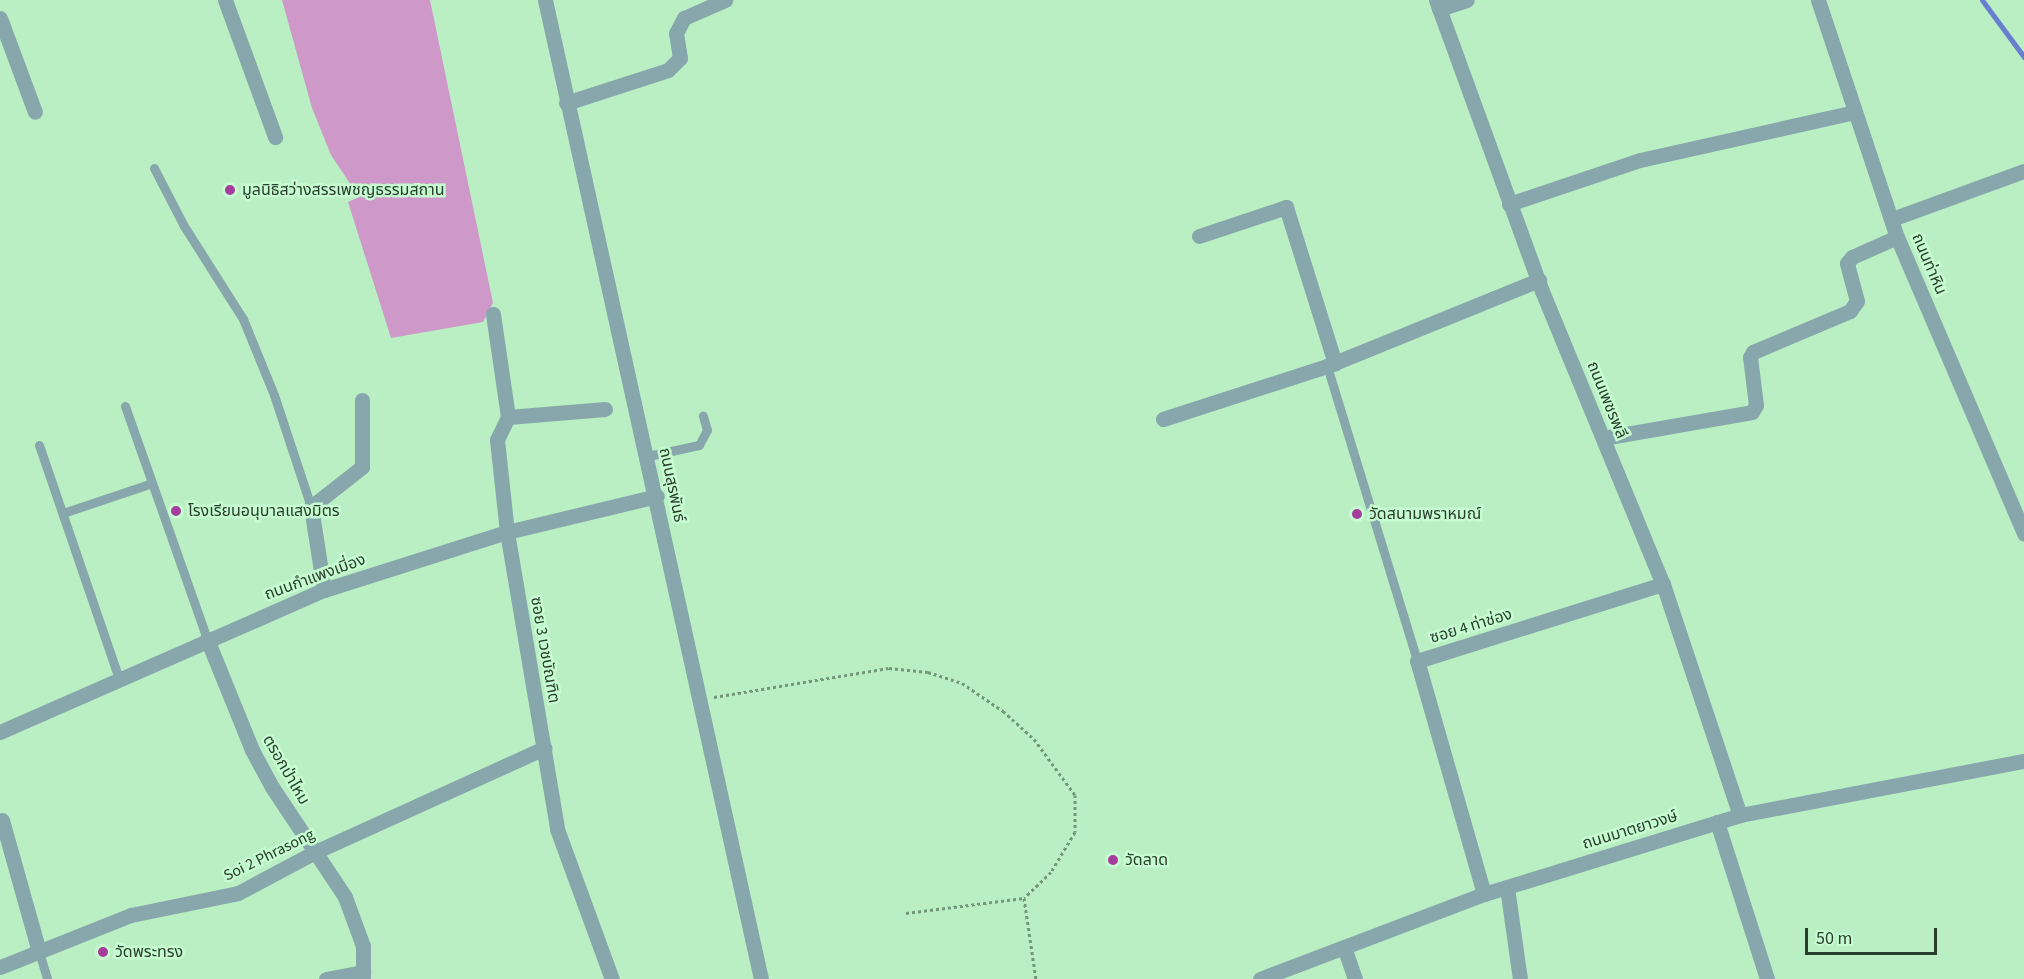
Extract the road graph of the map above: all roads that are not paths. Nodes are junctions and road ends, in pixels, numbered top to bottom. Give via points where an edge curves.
1 (225, 0) edge
2 (545, 0) edge
3 (725, 0) edge
4 (1467, 0) edge
5 (1818, 0) edge
6 (1437, 4) edge
7 (0, 18) edge
8 (566, 103) junction
9 (35, 112) dead end
10 (1855, 112) junction
11 (275, 137) dead end
12 (154, 168) dead end
13 (2024, 171) edge
14 (1509, 204) junction
15 (1892, 219) junction
16 (1199, 236) dead end
17 (1897, 237) junction
18 (1539, 280) junction
19 (493, 314) dead end
20 (1331, 365) junction
21 (362, 400) dead end
22 (125, 406) dead end
23 (605, 409) dead end
24 (704, 416) dead end
25 (508, 417) junction
26 (1163, 419) dead end
27 (1603, 438) junction
28 (39, 445) dead end
29 (648, 456) junction
30 (149, 484) junction
31 (657, 496) junction
32 (311, 507) junction
33 (63, 513) junction
34 (507, 532) junction
35 (2024, 534) edge
36 (1663, 584) junction
37 (324, 591) junction
38 (207, 639) junction
39 (1417, 661) junction
40 (119, 679) junction
41 (0, 732) edge
42 (544, 748) junction
43 (2024, 761) edge
44 (1740, 815) junction
45 (2, 820) dead end
46 (1717, 822) junction
47 (315, 852) junction
48 (1507, 887) junction
49 (1484, 894) junction
50 (1344, 947) junction
51 (39, 952) junction
52 (0, 967) edge
53 (363, 976) edge
54 (47, 979) edge
55 (326, 979) edge
56 (612, 979) edge
57 (762, 979) edge
58 (1260, 979) edge
59 (1355, 979) edge
60 (1520, 979) edge
61 (1767, 979) edge

1 - 11 street
2 - 8 street, ถนนสุรพันธ์
3 - 8 street via 684,18 676,33 680,57 668,70
4 - 6 street
5 - 10 street, ถนนท่าหิน
6 - 14 street, ถนนเพชรพลี
7 - 9 street
8 - 29 street, ถนนสุรพันธ์
10 - 14 street via 1630,163
10 - 15 street, ถนนท่าหิน
12 - 32 lane via 184,226 243,319 274,395
13 - 15 street
14 - 18 street, ถนนเพชรพลี
15 - 17 street, ถนนท่าหิน
16 - 20 street via 1286,207
17 - 27 street via 1852,257 1847,263 1857,301 1850,311 1753,352 1750,357 1756,405 1752,412
17 - 35 street, ถนนท่าหิน
18 - 20 street
18 - 27 street, ถนนเพชรพลี
19 - 25 street
20 - 26 street
20 - 39 lane
21 - 32 street via 362,467
22 - 30 lane
23 - 25 street
24 - 29 lane via 707,430 699,445
25 - 34 street, ซอย 3 เวชบัณฑิต via 497,440
27 - 36 street, ถนนเพชรพลี
28 - 33 lane
29 - 31 street, ถนนสุรพันธ์
30 - 33 lane
30 - 38 lane
31 - 34 street, ถนนกำแพงเมี่อง
31 - 57 street, ถนนสุรพันธ์
32 - 37 street
33 - 40 lane
34 - 37 street, ถนนกำแพงเมี่อง
34 - 42 street, ซอย 3 เวชบัณฑิต
36 - 39 street, ซอย 4 ท่าช่อง
36 - 44 street, ถนนเพชรพลี
37 - 38 street, ถนนกำแพงเมี่อง
38 - 40 street, ถนนกำแพงเมี่อง
38 - 47 street, ตรอกป่าไหม via 252,750
39 - 49 street, ซอย 4 ท่าช่อง
40 - 41 street, ถนนกำแพงเมี่อง
42 - 47 street, Soi 2 Phrasong
42 - 56 street, ซอย 3 เวชบัณฑิต via 557,829
43 - 44 street, ถนนมาตยาวงษ์
44 - 46 street, ถนนมาตยาวงษ์
45 - 51 street
46 - 48 street, ถนนมาตยาวงษ์
46 - 61 street
47 - 51 street, Soi 2 Phrasong via 238,893 131,915
47 - 53 street, ตรอกป่าไหม via 345,897 363,946
48 - 49 street, ถนนมาตยาวงษ์
48 - 60 street
49 - 50 street, ถนนมาตยาวงษ์
50 - 58 street, ถนนมาตยาวงษ์
50 - 59 street
51 - 52 street, Soi 2 Phrasong
51 - 54 lane
53 - 55 street

